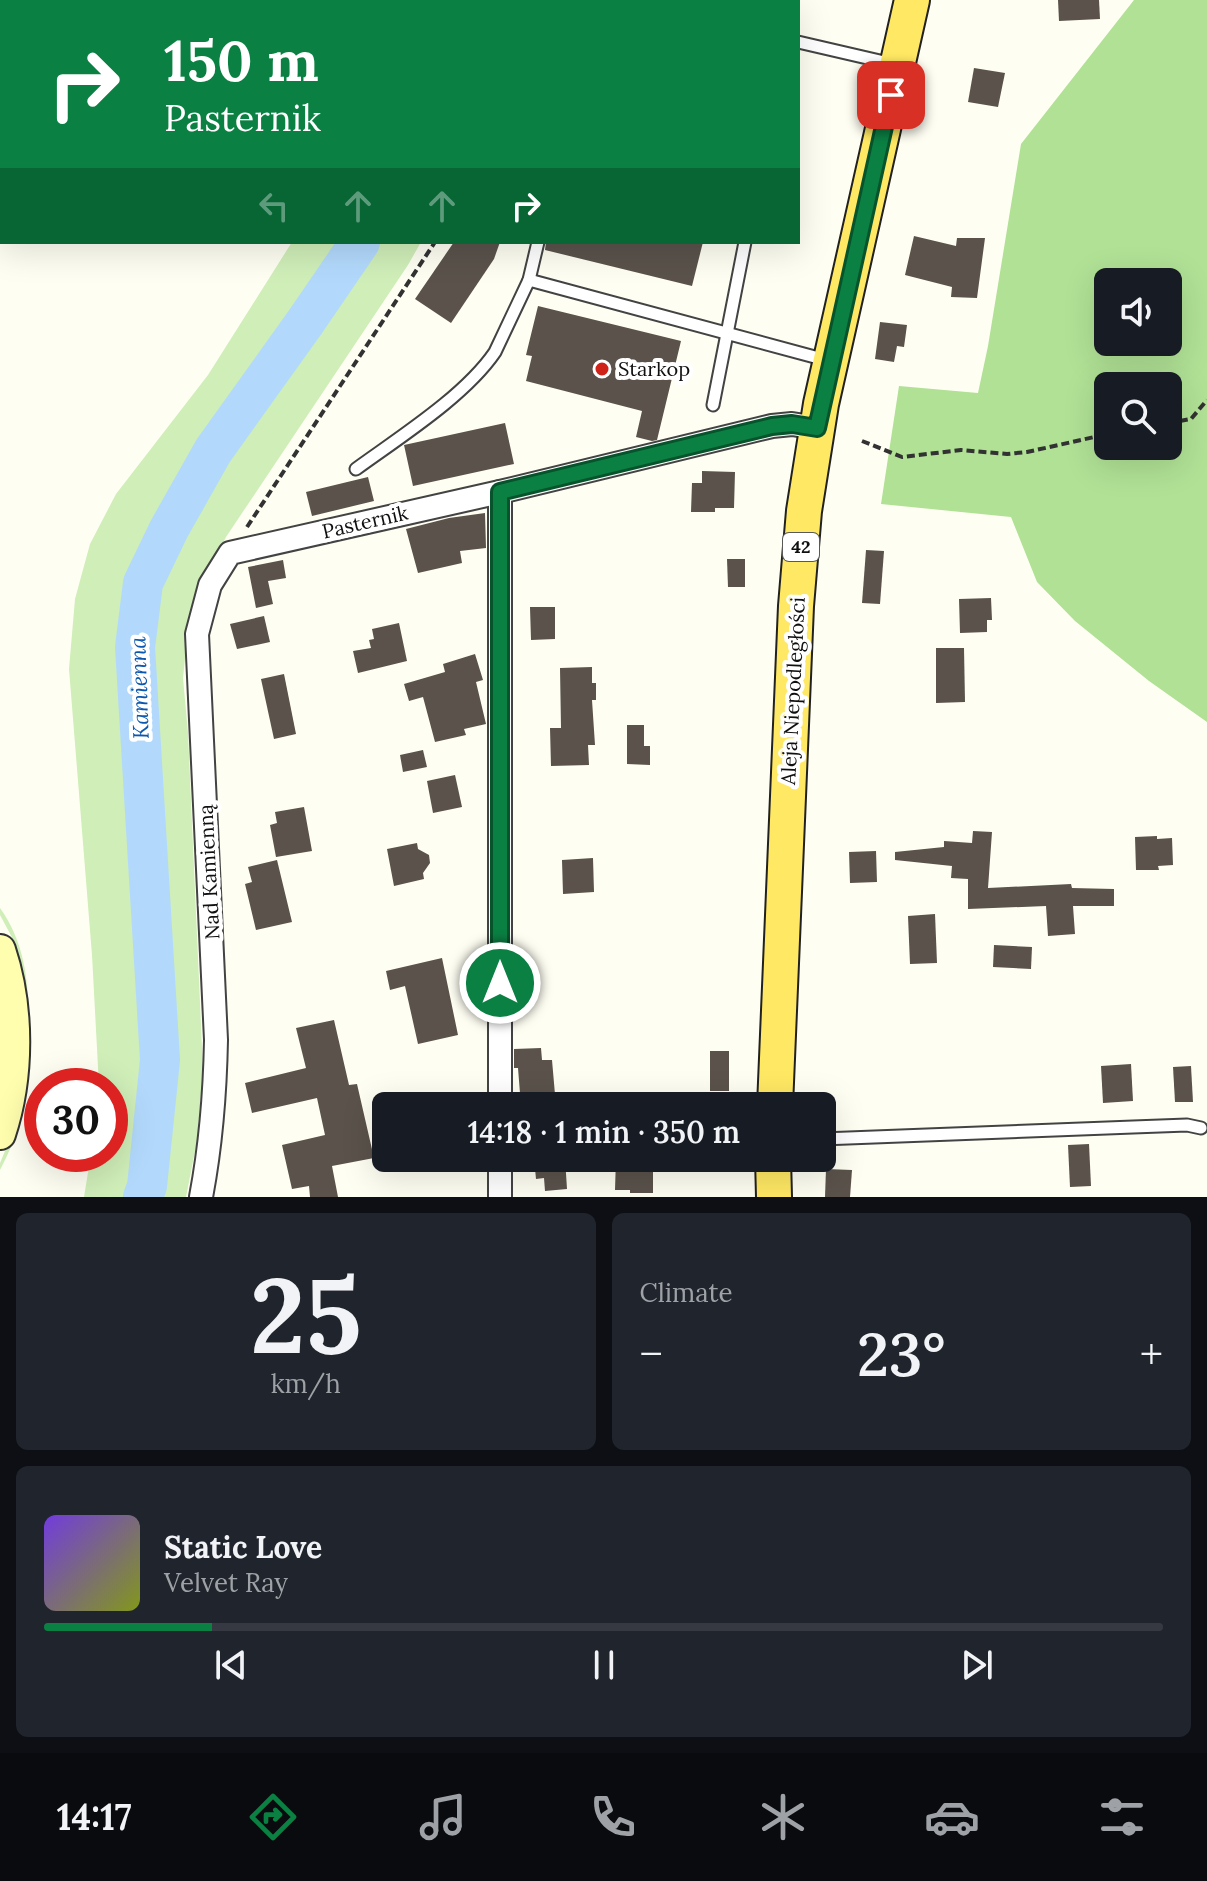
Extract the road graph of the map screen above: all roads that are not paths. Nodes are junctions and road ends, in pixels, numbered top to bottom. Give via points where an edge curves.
1 (912, 0) edge
2 (800, 42) edge
3 (897, 66) junction
4 (538, 244) edge
5 (745, 244) edge
6 (529, 280) junction
7 (728, 333) junction
8 (830, 362) junction
9 (713, 405) dead end
10 (817, 428) junction
11 (356, 469) dead end
12 (500, 492) junction
13 (230, 553) joint
14 (0, 950) edge
15 (500, 1092) edge
16 (776, 1092) edge
17 (1201, 1128) dead end
18 (0, 1134) edge
19 (836, 1138) edge
20 (500, 1172) edge
21 (773, 1172) edge
22 (201, 1197) edge
23 (500, 1197) edge
24 (772, 1197) edge

1 - 3 main road, Aleja Niepodległości / 42
2 - 3 lane
3 - 8 main road, Aleja Niepodległości / 42
4 - 6 lane
5 - 7 lane
6 - 7 lane
6 - 11 lane via 488,362 432,413
7 - 8 lane
7 - 9 lane
8 - 10 main road, Aleja Niepodległości / 42
10 - 12 street, Pasternik via 772,426
10 - 16 main road, Aleja Niepodległości / 42 via 796,606
12 - 13 street, Pasternik
12 - 15 street
13 - 22 street, Nad Kamienną via 210,585 197,642 216,1040 210,1147
14 - 18 street via 10,985 14,1066
17 - 19 lane
20 - 23 street
21 - 24 main road

